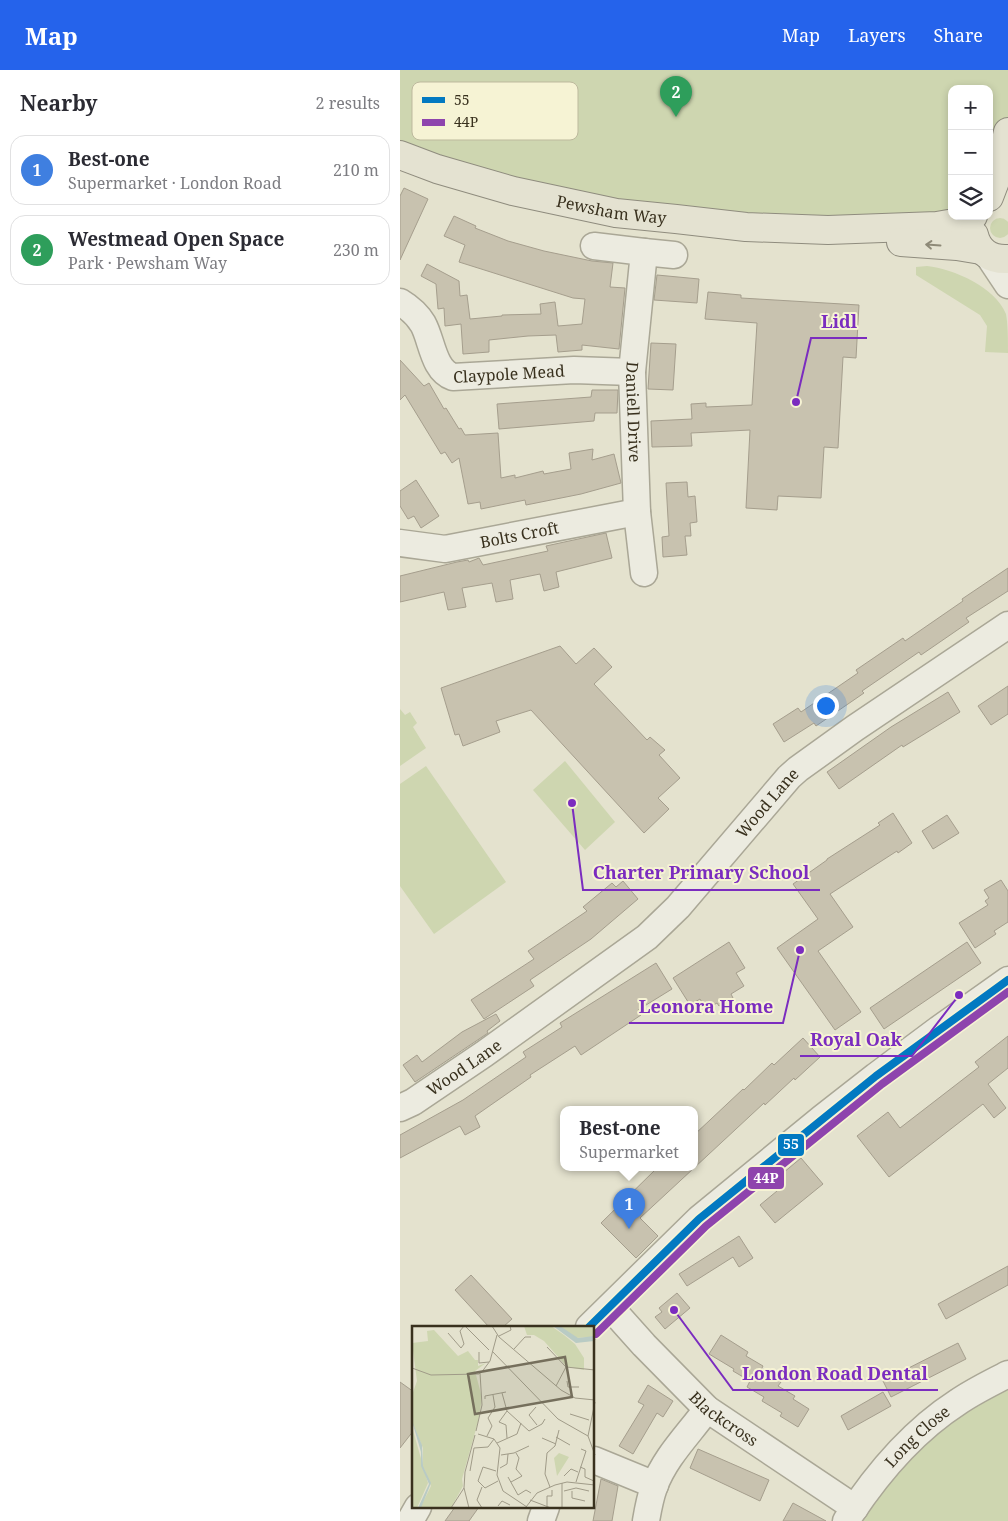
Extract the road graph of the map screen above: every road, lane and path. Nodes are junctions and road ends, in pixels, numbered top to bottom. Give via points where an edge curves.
1 (1008, 132) edge
2 (400, 155) edge
3 (993, 186) edge
4 (1008, 201) edge
5 (993, 202) edge
6 (965, 220) edge
7 (974, 220) edge
8 (828, 230) junction
9 (594, 246) dead end
10 (644, 252) junction
11 (674, 254) dead end
12 (992, 255) edge
13 (1008, 285) edge
14 (400, 302) edge
15 (632, 372) junction
16 (637, 512) junction
17 (400, 543) edge
18 (644, 573) dead end
19 (1008, 625) edge
20 (1008, 980) edge
21 (400, 1108) edge
22 (610, 1307) junction
23 (589, 1326) edge
24 (1008, 1374) edge
25 (708, 1410) junction
26 (595, 1460) edge
27 (655, 1485) junction
28 (417, 1508) edge
29 (546, 1508) edge
30 (850, 1515) edge
31 (410, 1521) edge
32 (542, 1521) edge
33 (646, 1521) edge

1 - 3 main road
2 - 8 main road, Pewsham Way via 512,191 616,213 746,227
4 - 5 main road
6 - 8 main road, Pewsham Way via 936,226
7 - 12 main road via 975,239
12 -> 8 main road, Pewsham Way via 957,246 888,241
9 - 10 street
10 - 11 street
10 - 15 street, Daniell Drive
12 - 13 street
14 - 15 street, Claypole Mead via 418,316 441,370 453,377 574,370
15 - 16 street, Daniell Drive
16 - 17 street, Bolts Croft via 446,548
16 - 18 street, Daniell Drive
19 - 21 street, Wood Lane via 798,769 678,907 646,937 484,1054
20 - 22 street via 821,1119 706,1214
22 - 23 street
22 - 25 street, Blackcross
24 - 30 street, Long Close via 958,1402 920,1432 886,1468
25 - 27 street via 676,1449
25 - 30 street, Blackcross
26 - 27 street
27 - 33 street
28 - 31 street
29 - 32 street

